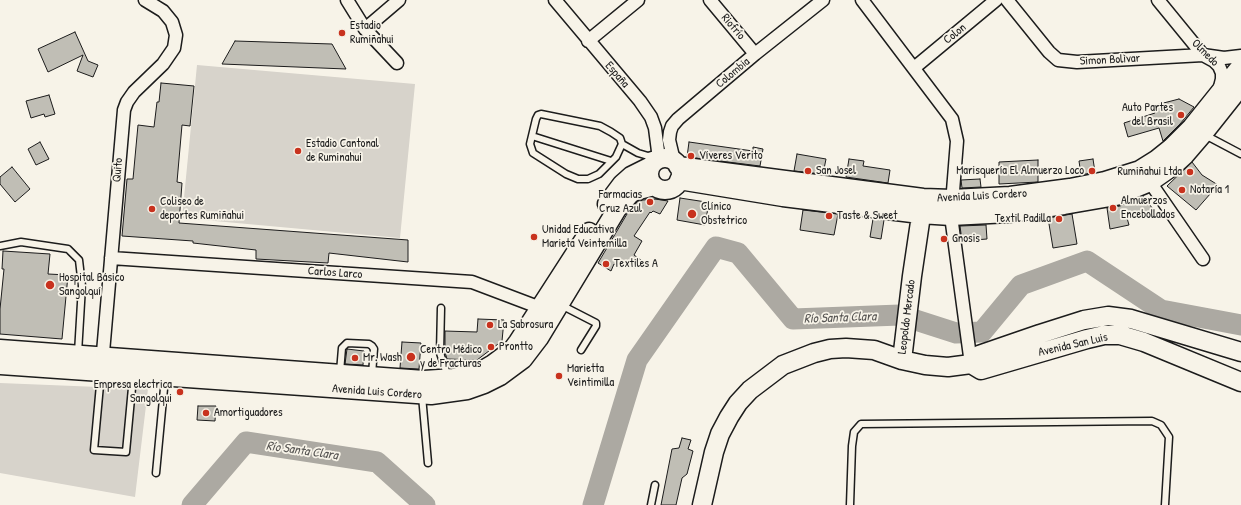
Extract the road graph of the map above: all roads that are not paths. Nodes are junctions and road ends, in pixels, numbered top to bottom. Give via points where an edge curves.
1 (145, 0) edge
2 (347, 0) edge
3 (399, 0) edge
4 (555, 0) edge
5 (638, 0) edge
6 (710, 0) edge
7 (823, 0) edge
8 (862, 0) edge
9 (996, 0) edge
10 (1007, 0) edge
11 (1158, 0) edge
12 (365, 29) junction
13 (588, 41) junction
14 (756, 54) junction
15 (1203, 55) junction
16 (1241, 56) edge
17 (397, 63) dead end
18 (1241, 66) edge
19 (914, 68) junction
20 (1241, 86) edge
21 (1219, 93) junction
22 (1204, 134) junction
23 (532, 136) junction
24 (622, 144) junction
25 (1241, 154) edge
26 (611, 161) junction
27 (667, 164) junction
28 (1150, 182) junction
29 (654, 186) junction
30 (922, 206) junction
31 (952, 208) junction
32 (0, 246) edge
33 (111, 258) junction
34 (1203, 259) dead end
35 (441, 308) dead end
36 (551, 309) junction
37 (0, 349) edge
38 (581, 350) dead end
39 (1241, 352) edge
40 (78, 355) junction
41 (902, 360) junction
42 (102, 364) junction
43 (972, 364) junction
44 (0, 365) edge
45 (340, 374) junction
46 (133, 375) junction
47 (372, 376) junction
48 (165, 378) junction
49 (449, 378) junction
50 (1241, 382) edge
51 (422, 394) junction
52 (428, 463) dead end
53 (156, 473) dead end
54 (655, 485) dead end
55 (652, 505) edge
56 (702, 505) edge
57 (850, 505) edge
58 (1165, 505) edge

1 - 33 street, Quito via 163,11 172,22 176,35 174,48 163,64 134,92 124,110
2 - 12 street
3 - 12 street
4 - 13 street, España
5 - 13 street
6 - 14 street, Riofrío
7 - 14 street, Colombia
8 - 19 street
9 - 19 street, Colon
10 - 15 street, Simon Bolìvar via 1058,60 1077,62
11 - 15 street, Olmedo
12 - 17 street
13 - 27 street, España via 650,116
14 - 27 street, Colombia via 672,126
15 - 16 street, Simon Bolìvar via 1224,58
15 - 21 street, Olmedo via 1214,61 1222,72
18 - 21 main road, Avenida Luis Cordero
19 - 31 street via 952,119 957,141
20 - 22 main road, Avenida Luis Cordero
21 - 31 main road, Avenida Luis Cordero via 1181,138 1140,170 1105,181
22 - 25 lane
22 - 28 main road, Avenida Luis Cordero via 1173,166
23 - 24 lane via 538,115 541,114 600,126 620,138
23 - 26 lane
23 - 26 lane via 530,144 533,153 578,179 588,179 599,174
24 - 26 lane via 616,157
24 - 27 lane
27 - 29 main road via 649,170
27 - 29 main road via 673,188
27 - 30 main road, Avenida Luis Cordero via 783,197
27 - 36 main road, Avenida Luis Cordero via 636,172 622,184
28 - 31 main road, Avenida Luis Cordero via 1116,196 1064,205 1009,212
28 - 34 street
29 - 36 main road, Avenida Luis Cordero via 630,194 617,209
30 - 31 main road, Avenida Luis Cordero
30 - 41 main road, Leopoldo Mercado
31 - 43 street
32 - 40 lane via 21,242 68,249 79,260 82,286
33 - 36 street, Carlos Larco via 472,282
33 - 42 street, Quito
35 - 49 lane via 440,353
36 - 38 lane via 596,323
36 - 49 main road, Avenida Luis Cordero via 504,356 481,371
36 - 51 main road, Avenida Luis Cordero via 539,338 522,359 500,376 467,390
37 - 40 main road, Avenida Luis Cordero
39 - 43 main road, Avenida San Luis via 1131,319 1108,316 1084,320 980,355
40 - 42 main road, Avenida Luis Cordero
41 - 43 main road, Avenida San Luis via 948,367
41 - 56 main road, Leopoldo Mercado via 874,350 846,348 814,353 783,365 750,390 729,417 714,452
42 - 44 main road, Avenida Luis Cordero
42 - 45 main road, Avenida Luis Cordero
42 - 46 main road, Avenida Luis Cordero
42 - 46 lane via 94,450 126,452
43 - 50 main road, Avenida San Luis via 981,370 1087,338 1120,335 1144,342
45 - 47 main road, Avenida Luis Cordero
45 - 47 lane via 342,348 347,343 369,344 374,349
46 - 48 main road, Avenida Luis Cordero
47 - 49 main road, Avenida Luis Cordero via 424,380
48 - 51 main road, Avenida Luis Cordero
48 - 53 lane
51 - 52 lane
54 - 55 lane
57 - 58 lane via 852,446 854,432 861,424 1152,421 1162,425 1169,437

